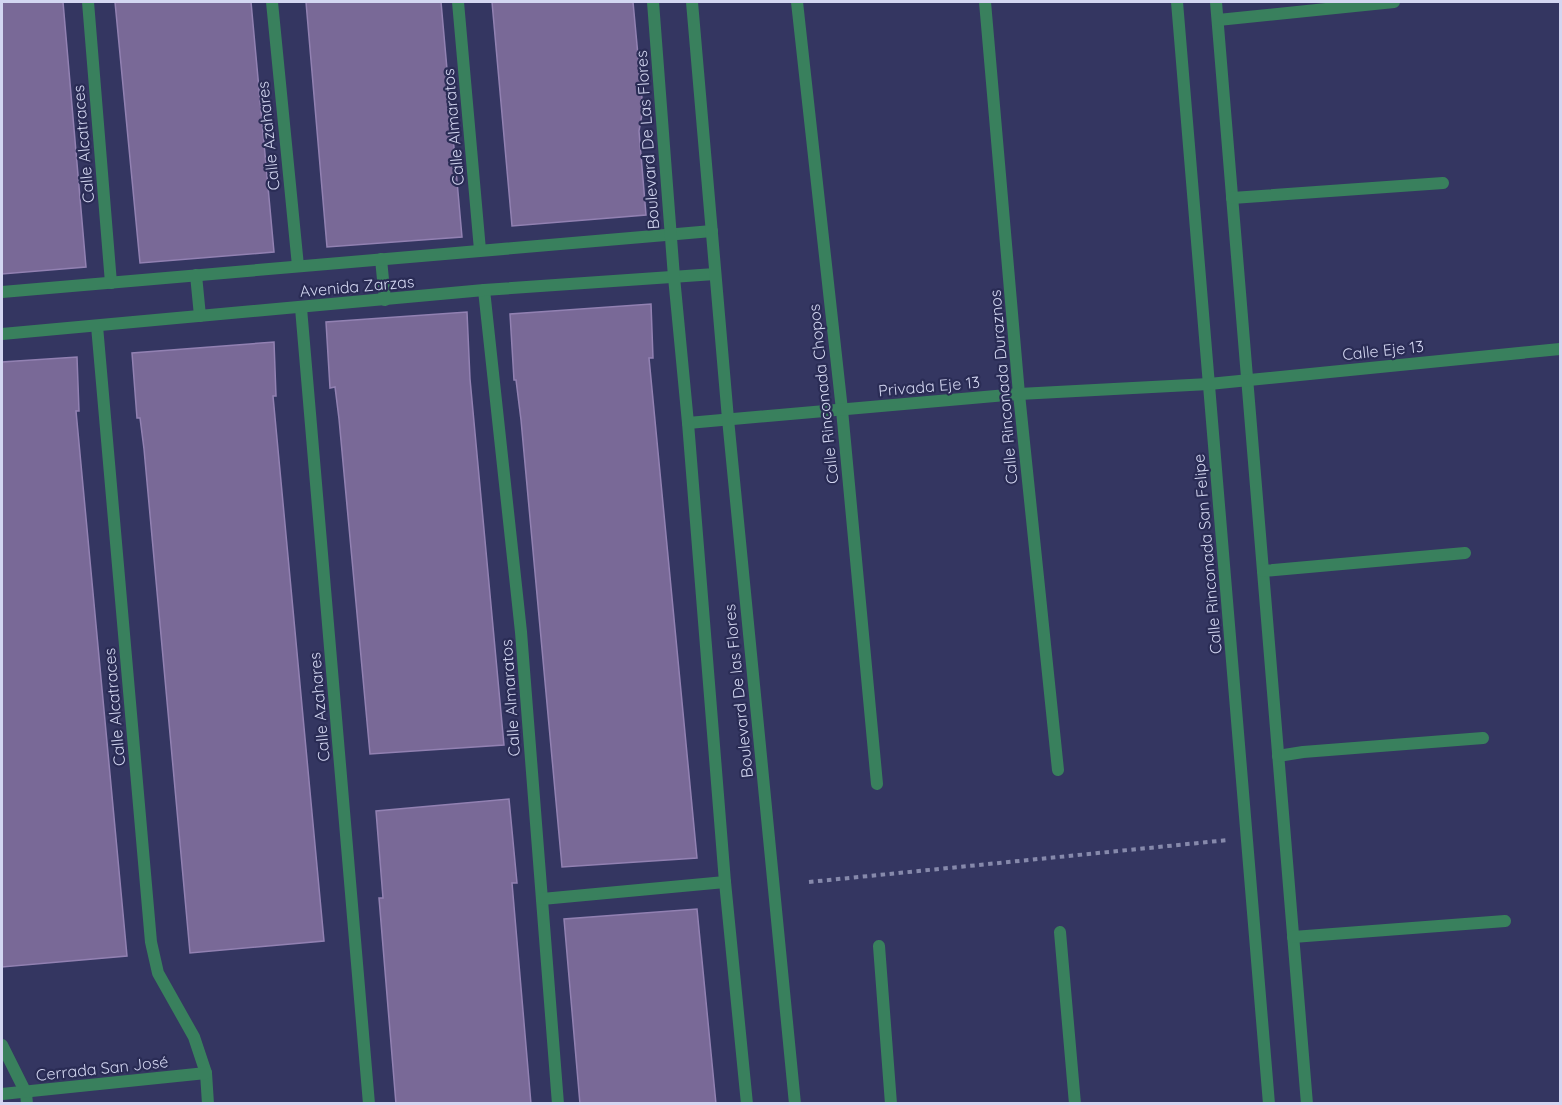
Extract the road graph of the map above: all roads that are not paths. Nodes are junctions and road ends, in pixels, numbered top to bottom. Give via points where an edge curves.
1 (88, 2) edge
2 (272, 2) edge
3 (458, 2) edge
4 (653, 2) edge
5 (692, 2) edge
6 (797, 2) edge
7 (985, 2) edge
8 (1177, 2) edge
9 (1216, 2) edge
10 (1394, 2) edge
11 (1218, 20) junction
12 (1443, 183) dead end
13 (1232, 198) junction
14 (712, 231) junction
15 (670, 234) junction
16 (480, 250) junction
17 (381, 259) junction
18 (298, 266) junction
19 (715, 274) junction
20 (196, 275) junction
21 (674, 277) junction
22 (111, 283) junction
23 (484, 290) junction
24 (2, 292) edge
25 (385, 300) junction
26 (301, 308) junction
27 (200, 316) junction
28 (97, 326) junction
29 (2, 334) edge
30 (1560, 348) edge
31 (1248, 380) junction
32 (1209, 384) junction
33 (1019, 394) junction
34 (842, 410) junction
35 (728, 419) junction
36 (688, 423) junction
37 (1465, 553) dead end
38 (1263, 571) junction
39 (1483, 738) dead end
40 (1278, 756) junction
41 (1058, 770) dead end
42 (877, 784) dead end
43 (725, 882) junction
44 (542, 899) junction
45 (1505, 921) dead end
46 (1060, 932) dead end
47 (1293, 937) junction
48 (879, 946) dead end
49 (2, 1045) edge
50 (206, 1073) junction
51 (2, 1094) edge
52 (26, 1098) edge
53 (208, 1104) edge
54 (369, 1104) edge
55 (558, 1104) edge
56 (747, 1104) edge
57 (795, 1104) edge
58 (891, 1104) edge
59 (1076, 1104) edge
60 (1269, 1104) edge
61 (1307, 1104) edge

1 - 22 street, Calle Alcatraces
2 - 18 street, Calle Azahares
3 - 16 street, Calle Almaratos
4 - 15 street, Boulevard De Las Flores
5 - 14 street
6 - 34 street, Calle Rinconada Chopos
7 - 33 street, Calle Rinconada Duraznos
8 - 32 street, Calle Rinconada San Felipe
9 - 11 street
10 - 11 street
11 - 13 street
12 - 13 street
13 - 31 street
14 - 15 street, Avenida Zarzas
14 - 19 street
15 - 16 street, Avenida Zarzas
15 - 21 street, Boulevard De Las Flores
16 - 17 street, Avenida Zarzas
17 - 18 street, Avenida Zarzas
17 - 25 street
18 - 20 street, Avenida Zarzas
19 - 21 street, Avenida Zarzas
19 - 35 street, Boulevard De las Flores
20 - 22 street, Avenida Zarzas
20 - 27 street
21 - 23 street, Avenida Zarzas
21 - 36 street, Boulevard De las Flores
22 - 24 street, Avenida Zarzas
23 - 25 street, Avenida Zarzas
23 - 44 street, Calle Almaratos via 522,632
25 - 26 street, Avenida Zarzas
26 - 27 street, Avenida Zarzas
26 - 54 street, Calle Azahares
27 - 28 street, Avenida Zarzas
28 - 29 street, Avenida Zarzas
28 - 50 street, Calle Alcatraces via 151,942 158,973 194,1037
30 - 31 street, Calle Eje 13
31 - 32 street, Calle Eje 13
31 - 38 street
32 - 33 street, Privada Eje 13
32 - 60 street, Calle Rinconada San Felipe
33 - 34 street, Privada Eje 13
33 - 41 street, Calle Rinconada Duraznos
34 - 35 street, Privada Eje 13
34 - 42 street, Calle Rinconada Chopos
35 - 36 street, Privada Eje 13
35 - 57 street, Boulevard De las Flores
36 - 43 street, Boulevard De las Flores
37 - 38 street
38 - 40 street
39 - 40 street
40 - 47 street
43 - 44 street
43 - 56 street, Boulevard De las Flores
44 - 55 street, Calle Almaratos
45 - 47 street
46 - 59 street
47 - 61 street
48 - 58 street
49 - 52 street
50 - 52 street, Cerrada San José
50 - 53 street, Calle Alcatraces
51 - 52 street, Cerrada San José

